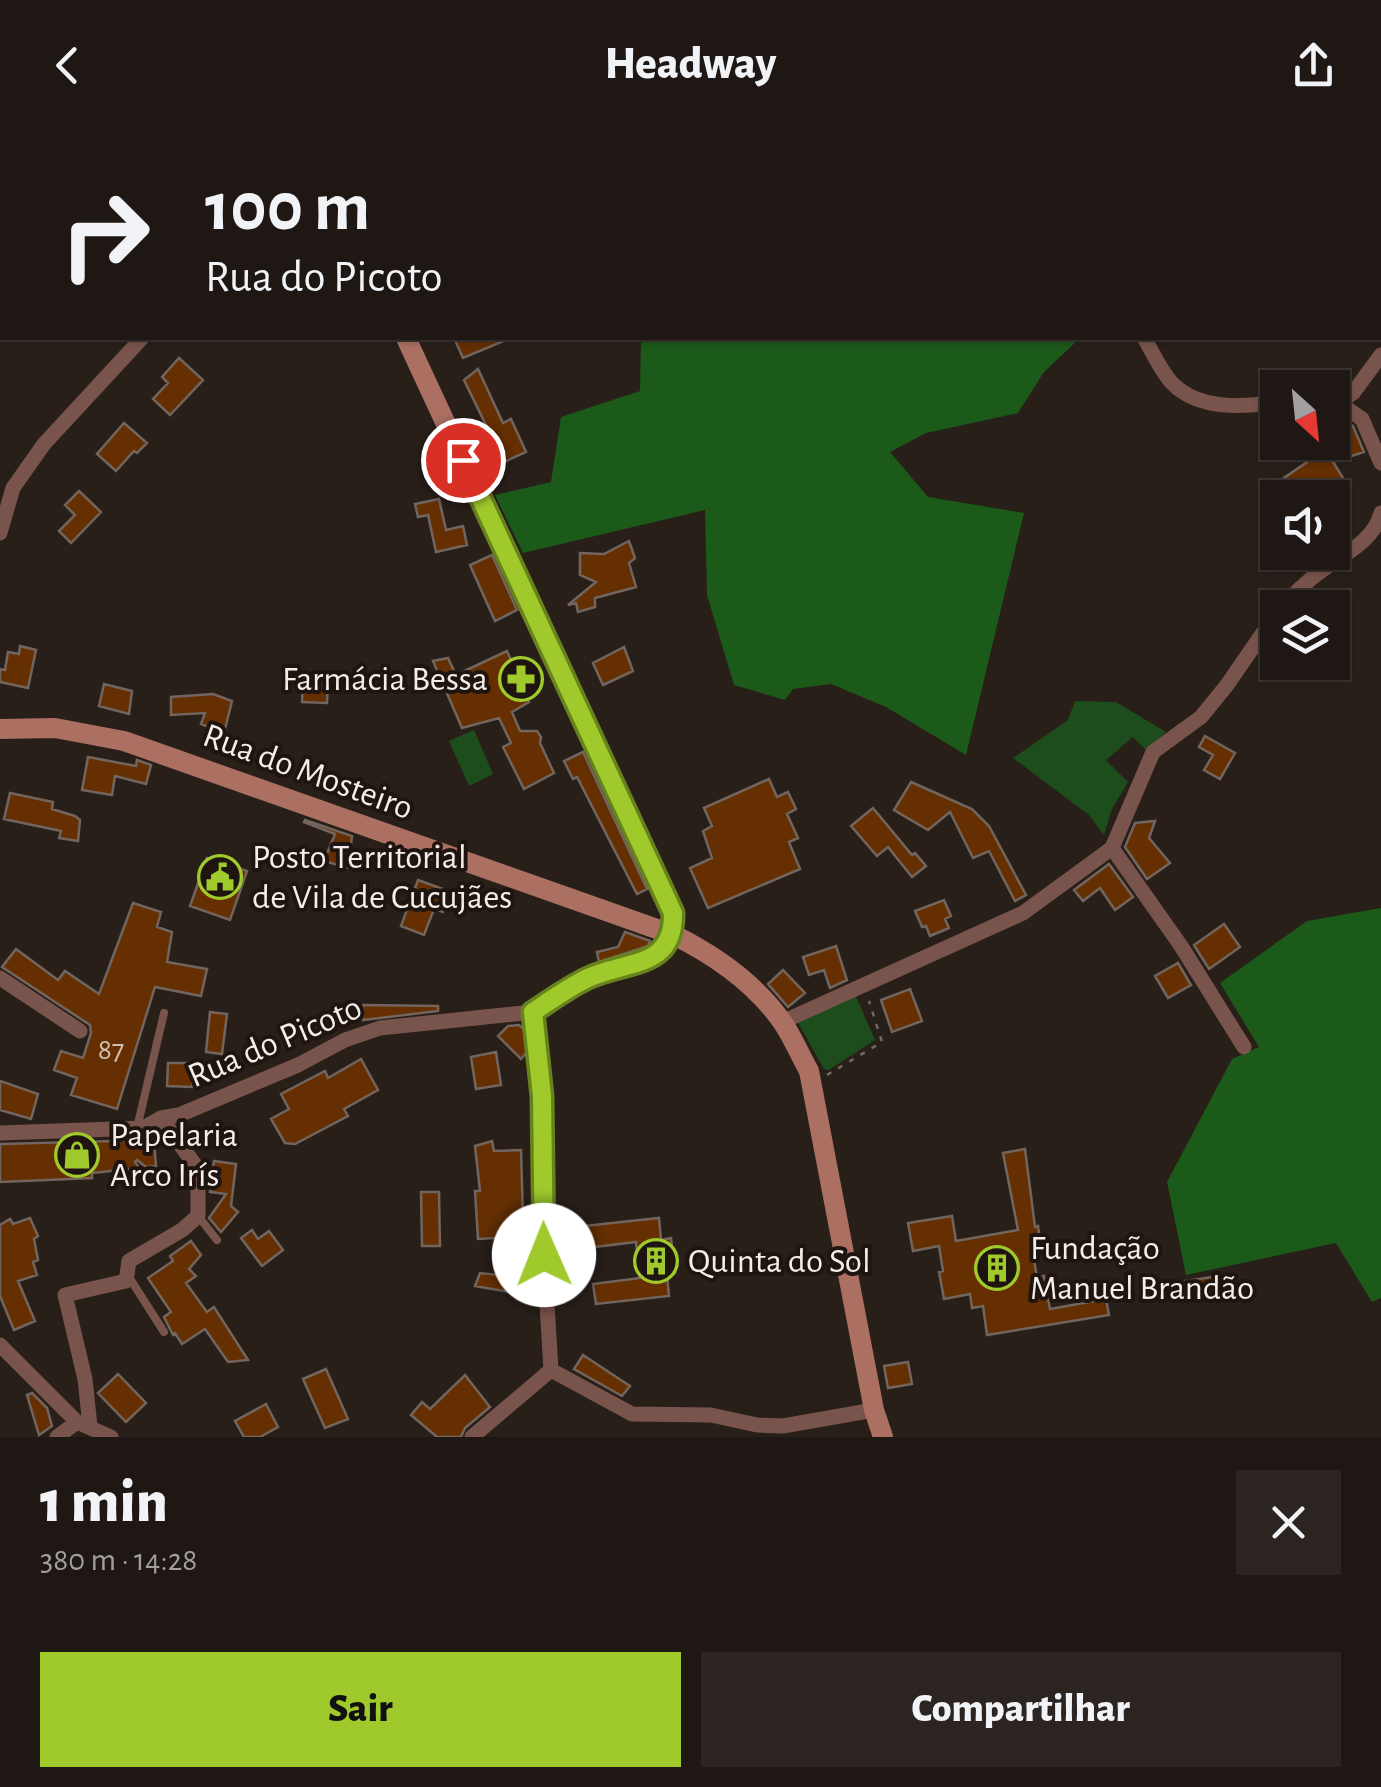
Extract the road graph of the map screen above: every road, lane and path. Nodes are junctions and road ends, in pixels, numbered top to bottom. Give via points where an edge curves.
1 (140, 340) edge
2 (407, 340) edge
3 (1145, 340) edge
4 (1381, 355) edge
5 (1350, 394) edge
6 (1260, 405) edge
7 (1350, 411) edge
8 (1381, 463) edge
9 (1381, 513) edge
10 (0, 533) edge
11 (1299, 590) edge
12 (1260, 637) edge
13 (0, 729) edge
14 (1112, 848) junction
15 (674, 935) junction
16 (0, 978) edge
17 (864, 985) junction
18 (533, 1012) junction
19 (164, 1013) dead end
20 (782, 1022) junction
21 (80, 1032) dead end
22 (1244, 1047) dead end
23 (812, 1084) junction
24 (161, 1118) junction
25 (138, 1128) junction
26 (0, 1133) edge
27 (198, 1216) junction
28 (217, 1240) dead end
29 (127, 1274) junction
30 (164, 1332) dead end
31 (0, 1345) edge
32 (552, 1370) junction
33 (874, 1410) junction
34 (84, 1424) junction
35 (57, 1437) edge
36 (111, 1437) edge
37 (472, 1437) edge
38 (882, 1437) edge

1 - 10 street via 44,444 13,488
2 - 15 main road via 673,913
3 - 6 street via 1174,385 1202,400
4 - 5 street
7 - 8 street via 1362,419
9 - 11 street via 1366,538
12 - 14 street via 1200,717 1153,752
13 - 15 main road, Rua do Mosteiro via 56,728 124,741
14 - 17 street via 1023,913
14 - 22 street
15 - 18 street, Rua do Picoto via 660,954 590,978
15 - 20 main road, Rua do Mosteiro via 709,953
16 - 21 street
17 - 20 street
17 - 23 path via 882,1042
18 - 24 street, Rua do Picoto via 380,1028
18 - 32 street
19 - 25 lane
20 - 23 main road, Rua do Mosteiro
23 - 33 main road, Rua do Mosteiro
24 - 25 street, Rua do Picoto
24 - 27 street via 198,1169
25 - 26 street, Rua do Picoto
27 - 28 lane
27 - 29 street via 129,1261
29 - 30 lane
29 - 34 street via 118,1285 65,1295 85,1379
31 - 34 street
32 - 33 street via 632,1414 711,1415 783,1426
32 - 37 street
33 - 38 main road, Rua do Mosteiro
34 - 35 street
34 - 36 street

